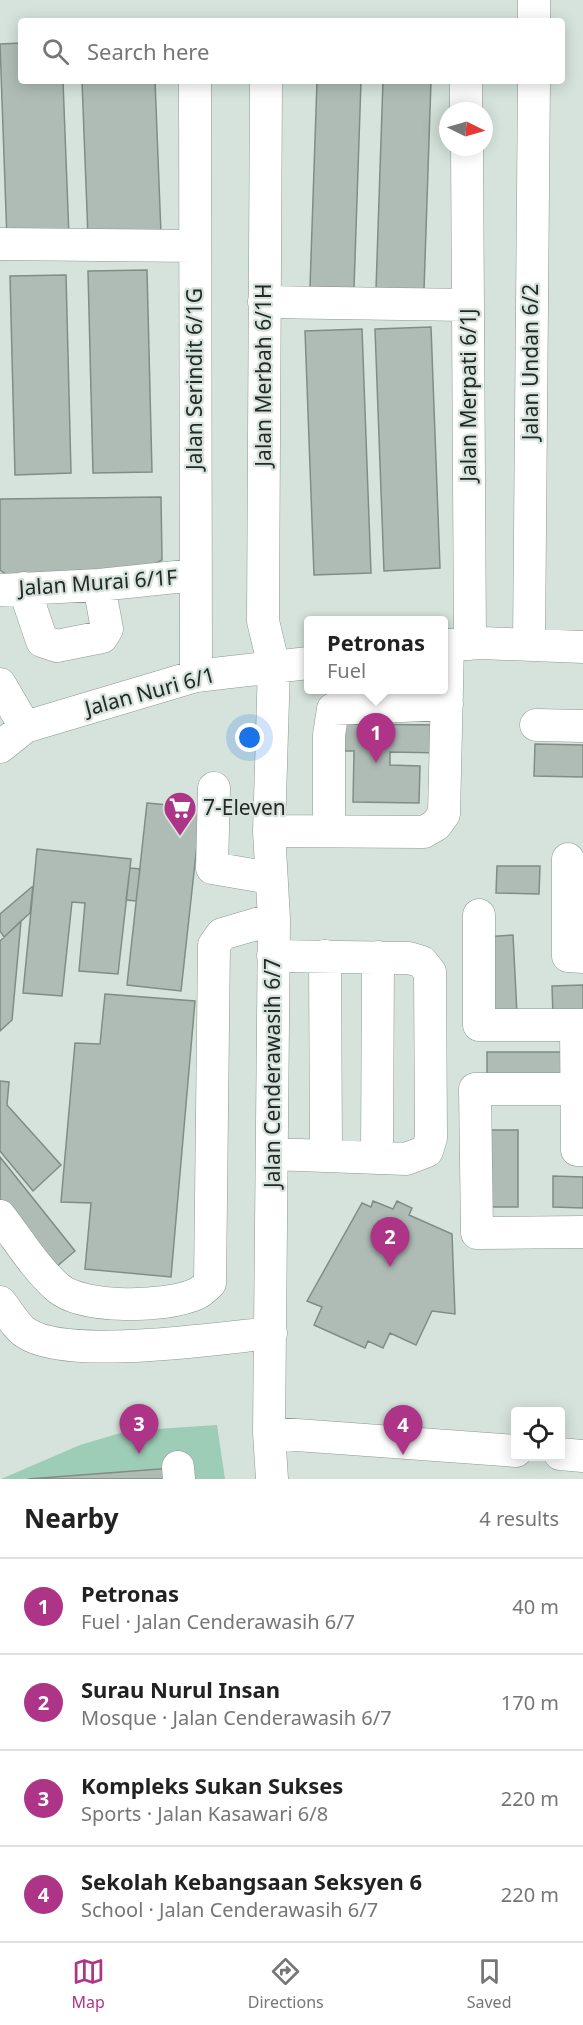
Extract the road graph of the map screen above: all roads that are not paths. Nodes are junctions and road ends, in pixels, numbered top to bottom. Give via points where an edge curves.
1 (534, 0) edge
2 (534, 18) edge
3 (195, 84) edge
4 (266, 84) edge
5 (466, 84) edge
6 (534, 84) edge
7 (466, 102) edge
8 (467, 156) edge
9 (0, 244) edge
10 (195, 246) junction
11 (264, 302) junction
12 (468, 305) junction
13 (195, 575) junction
14 (99, 585) junction
15 (12, 589) edge
16 (529, 644) junction
17 (454, 645) edge
18 (583, 647) edge
19 (304, 664) edge
20 (274, 667) junction
21 (196, 676) junction
22 (0, 684) edge
23 (447, 704) junction
24 (536, 725) dead end
25 (583, 726) edge
26 (25, 727) junction
27 (0, 747) edge
28 (214, 788) dead end
29 (269, 831) junction
30 (329, 831) junction
31 (568, 859) dead end
32 (270, 878) junction
33 (479, 915) dead end
34 (274, 918) junction
35 (273, 956) junction
36 (325, 956) junction
37 (378, 957) junction
38 (583, 957) edge
39 (580, 1025) edge
40 (576, 1089) junction
41 (583, 1150) edge
42 (272, 1154) junction
43 (326, 1155) junction
44 (377, 1157) junction
45 (0, 1216) edge
46 (583, 1232) edge
47 (0, 1302) edge
48 (150, 1305) junction
49 (271, 1333) junction
50 (155, 1345) junction
51 (269, 1433) junction
52 (511, 1451) edge
53 (565, 1454) edge
54 (583, 1456) edge
55 (272, 1479) edge

1 - 2 street
3 - 10 street, Jalan Serindit 6/1G
4 - 11 street, Jalan Merbah 6/1H
5 - 7 street
6 - 16 street, Jalan Undan 6/2
8 - 12 street, Jalan Merpati 6/1J
9 - 10 street
10 - 13 street, Jalan Serindit 6/1G
11 - 12 street
11 - 20 street, Jalan Merbah 6/1H via 263,621
12 - 17 street, Jalan Merpati 6/1J
13 - 14 street, Jalan Murai 6/1F
13 - 21 street, Jalan Serindit 6/1G
14 - 15 street, Jalan Murai 6/1F
14 - 15 street via 107,629 102,637 57,646 42,641
16 - 17 street
16 - 18 street
17 - 23 street, Jalan Merpati 6/1J
19 - 20 street, Jalan Nuri 6/1
20 - 21 street, Jalan Nuri 6/1
20 - 29 street, Jalan Cenderawasih 6/7
21 - 26 street, Jalan Nuri 6/1
22 - 26 street
23 - 30 street, Jalan Merpati 6/1J via 444,814 436,825 424,832
23 - 30 street via 333,710 329,735
24 - 25 street
26 - 27 street, Jalan Nuri 6/1
28 - 32 street via 212,868
29 - 30 street, Jalan Merpati 6/1J
29 - 32 street, Jalan Cenderawasih 6/7
31 - 38 street via 568,956
32 - 34 street, Jalan Cenderawasih 6/7
33 - 39 street via 479,1025
34 - 35 street, Jalan Cenderawasih 6/7
34 - 48 street via 222,934 214,945 210,1283 197,1294
35 - 36 street
35 - 42 street, Jalan Cenderawasih 6/7
36 - 37 street
36 - 43 street
37 - 44 street
37 - 44 street via 409,958 422,962 430,972 431,1138 427,1151 416,1156
39 - 40 street
40 - 41 street via 577,1150
40 - 46 street via 475,1089 477,1233
42 - 43 street
42 - 49 street, Jalan Cenderawasih 6/7
43 - 44 street
45 - 48 street via 46,1275 76,1299
47 - 50 street via 26,1333 64,1346
48 - 50 street
49 - 50 street
49 - 51 street, Jalan Cenderawasih 6/7
51 - 52 street
51 - 55 street, Jalan Cenderawasih 6/7
53 - 54 street

